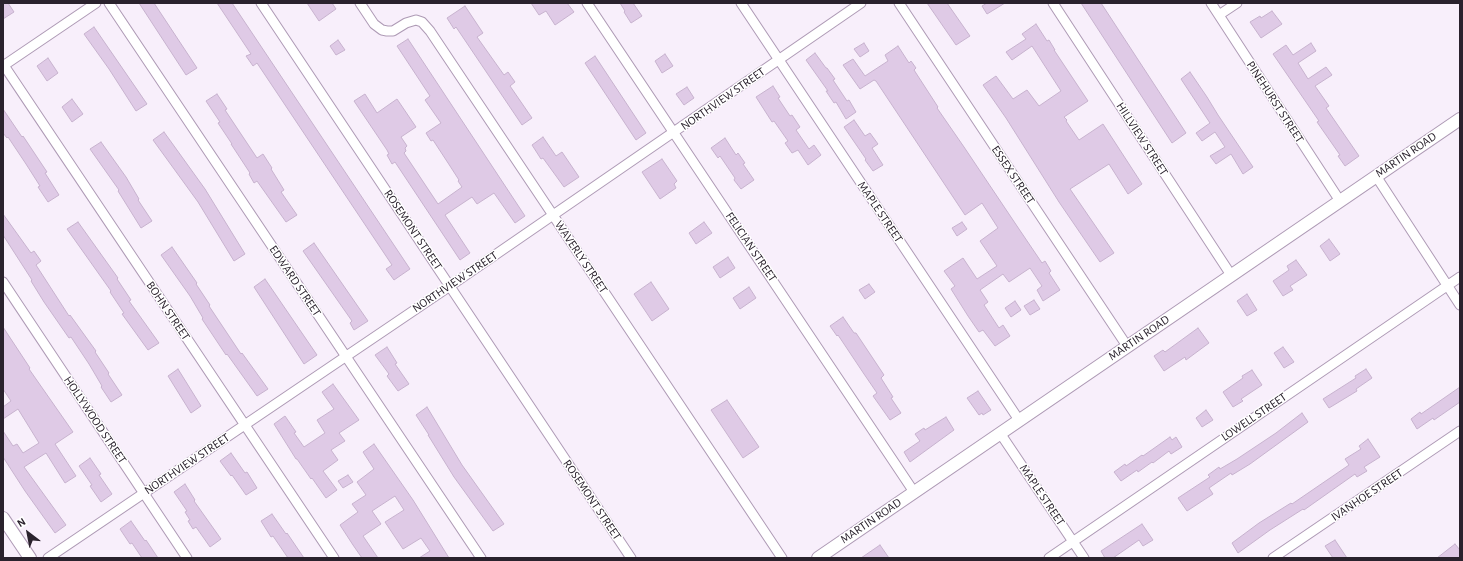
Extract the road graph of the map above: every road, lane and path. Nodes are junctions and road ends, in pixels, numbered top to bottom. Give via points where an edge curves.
1 (96, 3) edge
2 (109, 3) edge
3 (261, 3) edge
4 (360, 3) edge
5 (587, 3) edge
6 (740, 3) edge
7 (861, 3) edge
8 (899, 3) edge
9 (1053, 3) edge
10 (1211, 3) edge
11 (1237, 3) edge
12 (1219, 15) junction
13 (779, 60) junction
14 (3, 65) edge
15 (1460, 119) edge
16 (674, 133) junction
17 (1376, 176) junction
18 (1340, 201) junction
19 (553, 215) junction
20 (1231, 275) junction
21 (1460, 277) edge
22 (3, 282) edge
23 (450, 286) junction
24 (1447, 286) junction
25 (1460, 305) edge
26 (1127, 346) junction
27 (345, 356) junction
28 (1019, 420) junction
29 (245, 425) junction
30 (1460, 431) edge
31 (1000, 433) junction
32 (914, 492) junction
33 (144, 493) junction
34 (3, 518) edge
35 (1073, 541) junction
36 (28, 557) edge
37 (48, 558) edge
38 (187, 558) edge
39 (334, 558) edge
40 (481, 558) edge
41 (631, 558) edge
42 (782, 558) edge
43 (818, 558) edge
44 (1049, 558) edge
45 (1084, 558) edge
46 (1273, 558) edge

1 - 14 street
2 - 27 street, EDWARD STREET
3 - 23 street, ROSEMONT STREET
4 - 19 street, WAVERLY STREET via 374,24 382,30 394,31 411,20 422,22 426,26
5 - 16 street, FELICIAN STREET
6 - 13 street, MAPLE STREET
7 - 13 street, NORTHVIEW STREET
8 - 26 street, ESSEX STREET
9 - 20 street, HILLVIEW STREET
10 - 12 street, PINEHURST STREET
11 - 12 street
12 - 18 street, PINEHURST STREET
13 - 16 street, NORTHVIEW STREET
13 - 28 street, MAPLE STREET
14 - 29 street, BOHN STREET
15 - 17 street, MARTIN ROAD
16 - 19 street, NORTHVIEW STREET
16 - 32 street, FELICIAN STREET
17 - 18 street, MARTIN ROAD
17 - 24 street
18 - 20 street, MARTIN ROAD
19 - 23 street, NORTHVIEW STREET
19 - 42 street, WAVERLY STREET
20 - 26 street, MARTIN ROAD
21 - 24 street, LOWELL STREET
22 - 33 street, HOLLYWOOD STREET
23 - 27 street, NORTHVIEW STREET
23 - 41 street, ROSEMONT STREET
24 - 25 street
24 - 35 street, LOWELL STREET
26 - 28 street, MARTIN ROAD
27 - 29 street, NORTHVIEW STREET
27 - 40 street, EDWARD STREET
28 - 31 street, MARTIN ROAD
29 - 33 street, NORTHVIEW STREET
29 - 39 street, BOHN STREET
30 - 46 street, IVANHOE STREET
31 - 32 street, MARTIN ROAD
31 - 35 street, MAPLE STREET
32 - 43 street, MARTIN ROAD
33 - 37 street, NORTHVIEW STREET
33 - 38 street, HOLLYWOOD STREET
34 - 36 street
35 - 44 street, LOWELL STREET
35 - 45 street, MAPLE STREET

